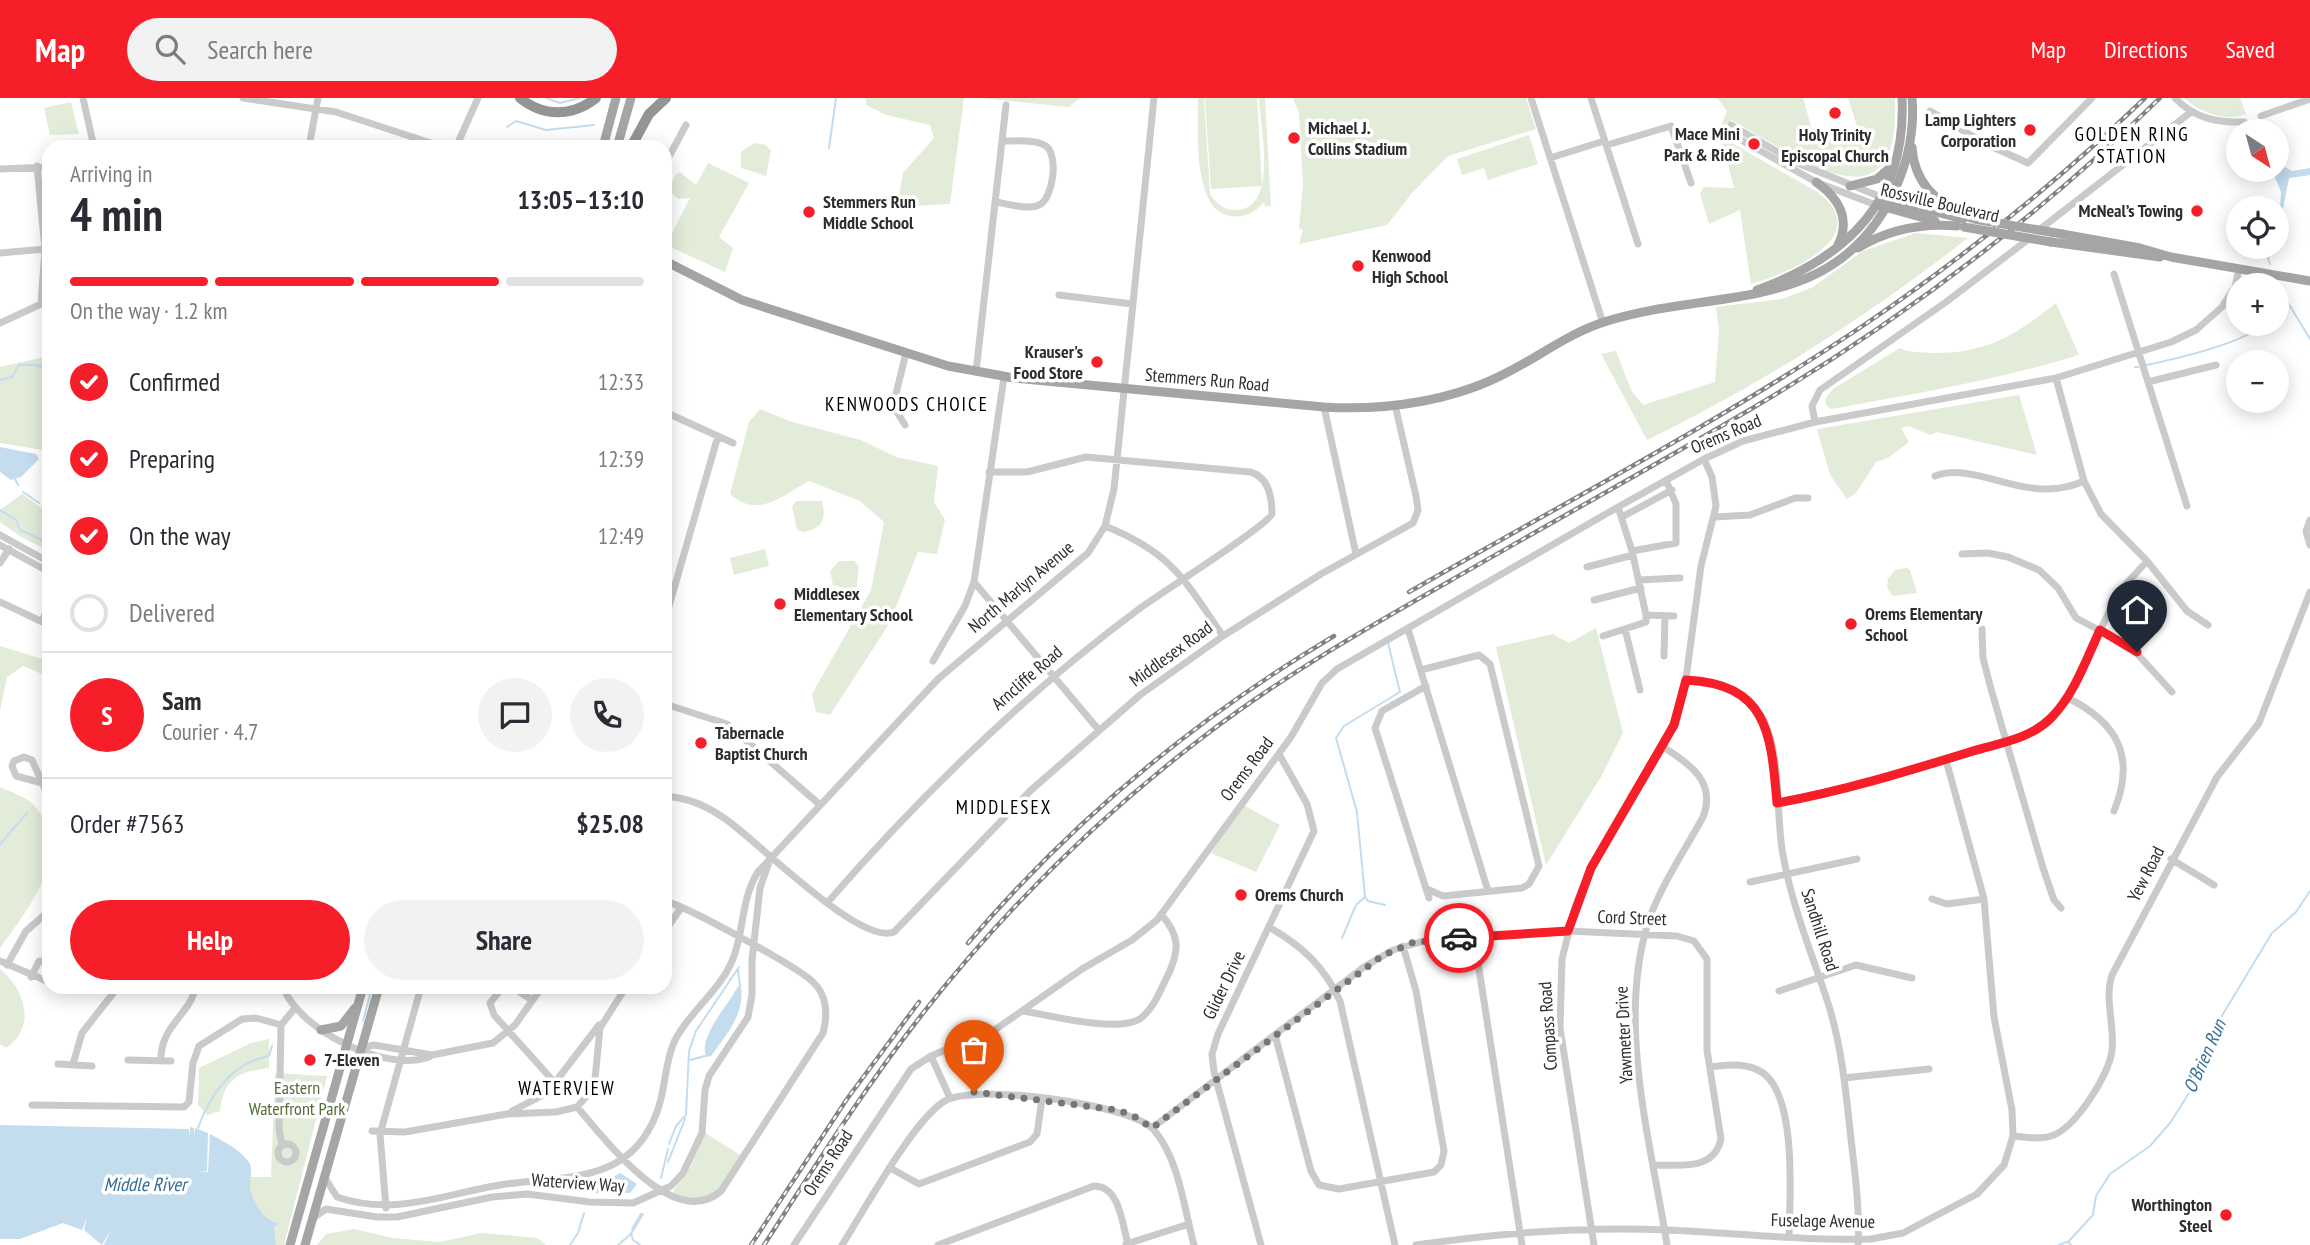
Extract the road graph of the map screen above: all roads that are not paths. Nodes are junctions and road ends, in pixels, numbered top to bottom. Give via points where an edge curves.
1 (83, 98) edge
2 (243, 98) edge
3 (318, 98) edge
4 (478, 98) edge
5 (520, 98) edge
6 (596, 98) edge
7 (616, 98) edge
8 (631, 98) edge
9 (666, 98) edge
10 (1154, 98) edge
11 (1531, 98) edge
12 (1591, 98) edge
13 (1902, 98) edge
14 (1912, 98) edge
15 (2092, 98) edge
16 (2175, 98) edge
17 (2310, 99) edge
18 (1006, 105) dead end
19 (316, 108) junction
20 (1930, 111) dead end
21 (2191, 112) junction
22 (2261, 116) dead end
23 (2226, 122) edge
24 (686, 125) dead end
25 (412, 137) junction
26 (1911, 137) junction
27 (92, 140) edge
28 (310, 140) edge
29 (411, 140) edge
30 (421, 140) edge
31 (459, 140) edge
32 (605, 140) edge
33 (619, 140) edge
34 (635, 140) edge
35 (1003, 141) junction
36 (1605, 143) junction
37 (672, 151) edge
38 (1550, 158) junction
39 (1895, 163) junction
40 (37, 166) junction
41 (42, 166) edge
42 (0, 169) edge
43 (1816, 182) junction
44 (1691, 183) dead end
45 (1850, 186) junction
46 (996, 202) junction
47 (1883, 202) junction
48 (42, 218) edge
49 (1973, 219) junction
50 (1960, 227) junction
51 (1638, 244) dead end
52 (42, 249) edge
53 (0, 253) edge
54 (1839, 254) junction
55 (2171, 257) junction
56 (672, 265) edge
57 (2239, 270) junction
58 (2114, 274) dead end
59 (2310, 281) edge
60 (42, 290) edge
61 (1059, 295) dead end
62 (41, 304) joint
63 (1132, 304) junction
64 (0, 323) edge
65 (1603, 323) junction
66 (2138, 352) junction
67 (906, 353) junction
68 (2216, 365) dead end
69 (976, 372) junction
70 (1004, 377) junction
71 (2056, 378) junction
72 (2148, 382) junction
73 (1124, 388) junction
74 (1395, 405) junction
75 (1324, 407) junction
76 (672, 415) edge
77 (1815, 422) junction
78 (905, 425) dead end
79 (718, 436) junction
80 (733, 443) dead end
81 (1117, 457) junction
82 (1704, 459) junction
83 (989, 472) junction
84 (1935, 476) dead end
85 (1666, 480) junction
86 (2084, 481) junction
87 (1672, 490) junction
88 (1808, 498) dead end
89 (2187, 506) dead end
90 (1618, 507) junction
91 (1622, 517) junction
92 (1715, 517) junction
93 (2310, 520) edge
94 (1105, 526) junction
95 (0, 535) edge
96 (13, 542) junction
97 (0, 545) edge
98 (2310, 545) edge
99 (8, 550) junction
100 (1632, 553) junction
101 (1356, 554) junction
102 (1962, 554) dead end
103 (42, 558) edge
104 (2147, 561) junction
105 (0, 564) edge
106 (1587, 567) dead end
107 (42, 568) edge
108 (1182, 577) junction
109 (1679, 578) dead end
110 (974, 582) junction
111 (1640, 584) junction
112 (2310, 592) edge
113 (672, 596) edge
114 (1594, 600) dead end
115 (0, 602) edge
116 (1646, 615) junction
117 (1665, 615) junction
118 (1674, 616) dead end
119 (1005, 620) junction
120 (42, 621) edge
121 (2208, 625) dead end
122 (1408, 629) junction
123 (1625, 629) junction
124 (1982, 629) dead end
125 (2100, 630) junction
126 (1223, 636) junction
127 (1603, 636) dead end
128 (1664, 656) dead end
129 (933, 661) dead end
130 (1422, 670) junction
131 (1053, 675) junction
132 (1686, 680) junction
133 (1426, 686) junction
134 (1640, 690) dead end
135 (2172, 692) dead end
136 (2068, 698) junction
137 (672, 706) edge
138 (1098, 729) junction
139 (2007, 742) junction
140 (1662, 747) junction
141 (1279, 754) junction
142 (1946, 760) junction
143 (42, 783) joint
144 (672, 797) edge
145 (1777, 803) junction
146 (819, 804) junction
147 (2114, 811) dead end
148 (771, 858) junction
149 (1857, 859) dead end
150 (2172, 859) junction
151 (1787, 874) junction
152 (1750, 882) dead end
153 (2214, 885) dead end
154 (1426, 889) junction
155 (1488, 891) junction
156 (1429, 898) dead end
157 (1932, 899) dead end
158 (1984, 899) junction
159 (746, 901) joint
160 (827, 903) junction
161 (672, 904) edge
162 (681, 908) junction
163 (2061, 908) dead end
164 (757, 911) joint
165 (1161, 914) junction
166 (42, 917) edge
167 (672, 921) edge
168 (1269, 928) junction
169 (1568, 931) junction
170 (1646, 934) junction
171 (738, 937) junction
172 (1474, 937) junction
173 (1404, 946) junction
174 (754, 947) junction
175 (42, 962) edge
176 (4, 963) edge
177 (31, 976) junction
178 (1818, 976) junction
179 (1912, 978) dead end
180 (42, 980) edge
181 (1335, 990) junction
182 (1779, 990) dead end
183 (113, 994) edge
184 (193, 994) edge
185 (287, 994) edge
186 (361, 994) edge
187 (377, 994) edge
188 (419, 994) edge
189 (497, 994) edge
190 (523, 994) edge
191 (537, 994) edge
192 (621, 994) edge
193 (532, 1000) junction
194 (358, 1004) junction
195 (295, 1008) junction
196 (1023, 1011) junction
197 (604, 1019) junction
198 (281, 1025) junction
199 (321, 1030) junction
200 (509, 1031) junction
201 (1275, 1035) junction
202 (348, 1044) junction
203 (583, 1045) junction
204 (362, 1048) junction
205 (402, 1052) junction
206 (596, 1052) junction
207 (432, 1055) junction
208 (931, 1056) junction
209 (128, 1060) dead end
210 (160, 1060) junction
211 (171, 1061) dead end
212 (398, 1061) junction
213 (58, 1064) dead end
214 (73, 1065) junction
215 (92, 1066) dead end
216 (1710, 1068) junction
217 (1930, 1069) dead end
218 (1844, 1078) junction
219 (1216, 1081) junction
220 (556, 1084) junction
221 (950, 1098) junction
222 (537, 1099) junction
223 (1042, 1100) junction
224 (32, 1105) dead end
225 (577, 1107) junction
226 (543, 1113) junction
227 (507, 1114) junction
228 (1152, 1128) junction
229 (376, 1130) junction
230 (2013, 1136) junction
231 (282, 1146) dead end
232 (623, 1158) junction
233 (1655, 1165) junction
234 (891, 1169) junction
235 (325, 1178) junction
236 (527, 1182) junction
237 (1382, 1182) junction
238 (664, 1191) junction
239 (527, 1194) junction
240 (386, 1206) junction
241 (387, 1217) junction
242 (313, 1219) junction
243 (1189, 1224) junction
244 (1592, 1230) junction
245 (1665, 1230) junction
246 (1521, 1233) junction
247 (1789, 1237) junction
248 (1858, 1242) edge
249 (1126, 1244) edge
250 (290, 1245) edge
251 (305, 1245) edge
252 (794, 1245) edge
253 (842, 1245) edge
254 (938, 1245) edge
255 (1194, 1245) edge
256 (1261, 1245) edge
257 (1395, 1245) edge
258 (1416, 1245) edge
259 (1522, 1245) edge
260 (1594, 1245) edge
261 (1667, 1245) edge

1 - 27 street
2 - 19 street
3 - 19 street
4 - 31 street
5 - 6 highway via 555,113 582,107
7 - 32 main road
8 - 33 main road
9 - 34 highway via 649,114
10 - 63 street, North Marlyn Avenue
11 - 38 street
12 - 36 street
13 - 39 main road via 1903,124
14 - 26 main road
15 - 20 street via 2028,163
16 - 21 street
17 - 22 street
18 - 35 street
19 - 25 street
19 - 28 street
21 - 23 street
21 - 77 street via 1946,302 1820,390 1812,406
24 - 37 street
25 - 29 street
25 - 30 street
26 - 47 main road via 1904,168
26 - 49 main road via 1915,166 1926,188 1950,210
35 - 46 street
35 - 46 street via 1041,144 1053,159 1046,201 1035,207
36 - 38 street
36 - 44 street via 1671,127
36 - 51 street
38 - 65 street
39 - 45 main road via 1877,179
39 - 47 main road
40 - 41 street
40 - 42 street
40 - 48 street
43 - 45 street, Rossville Boulevard via 1727,132 1731,125 1795,162
43 - 47 street, Rossville Boulevard
43 - 54 main road via 1835,198 1843,214
45 - 47 street, Rossville Boulevard
46 - 69 street
47 - 49 main road, Rossville Boulevard
47 - 50 main road, Rossville Boulevard
47 - 54 main road, Stemmers Run Road via 1864,238
49 - 55 main road, Rossville Boulevard, bridge
50 - 54 main road via 1900,229
50 - 55 main road, Rossville Boulevard, bridge via 2139,256
52 - 53 street
54 - 65 main road, Stemmers Run Road via 1746,294
55 - 57 main road, Rossville Boulevard
56 - 67 main road, Stemmers Run Road via 742,300
57 - 59 main road, Rossville Boulevard
57 - 66 street, Orems Road via 2230,296 2205,323 2185,336
58 - 66 street
60 - 62 street
61 - 63 street
62 - 64 street
63 - 73 street, North Marlyn Avenue
65 - 74 main road, Stemmers Run Road via 1480,384
66 - 71 street, Orems Road
66 - 72 street
67 - 69 main road, Stemmers Run Road
67 - 78 street via 893,406
68 - 72 street
69 - 70 main road, Stemmers Run Road
70 - 73 main road, Stemmers Run Road
70 - 83 street
71 - 77 street, Orems Road
71 - 86 street
72 - 89 street
73 - 75 main road, Stemmers Run Road
73 - 81 street, North Marlyn Avenue
74 - 75 main road, Stemmers Run Road
74 - 101 street, Middlesex Road via 1418,515 1407,527
75 - 101 street
76 - 79 street
77 - 82 street, Orems Road via 1763,433
79 - 80 street
79 - 113 street
81 - 83 street via 1074,458 1020,473
81 - 94 street, North Marlyn Avenue
81 - 108 street, Arncliffe Road via 1256,474 1266,484 1272,508 1262,527
82 - 85 street, Orems Road
82 - 92 street, Compass Road via 1714,488
83 - 110 street
84 - 86 street via 1958,474 2048,491
85 - 87 street
85 - 90 street, Orems Road
86 - 104 street via 2101,514
87 - 91 street
87 - 100 street via 1676,542
88 - 92 street via 1750,514
90 - 91 street
90 - 122 street, Orems Road
91 - 100 street
92 - 132 street, Compass Road via 1702,564
93 - 98 street via 2306,531
94 - 108 street via 1148,545
94 - 119 street, North Marlyn Avenue via 1088,553
95 - 96 street
96 - 99 street
96 - 103 street
97 - 99 street
99 - 105 street
99 - 107 street
100 - 106 street
100 - 111 street
101 - 126 street, Middlesex Road
102 - 125 street via 1998,555 2033,566 2058,588 2076,618
104 - 121 street via 2187,611
104 - 125 street via 2118,593
108 - 126 street
108 - 131 street, Arncliffe Road
109 - 111 street
110 - 119 street
110 - 129 street
111 - 114 street
111 - 116 street
112 - 150 street, Yew Road via 2259,723 2217,777
115 - 120 street
116 - 117 street
116 - 123 street via 1646,622
117 - 118 street
117 - 128 street
119 - 131 street
119 - 146 street, North Marlyn Avenue via 938,679
122 - 130 street
122 - 141 street, Orems Road via 1328,676
123 - 127 street
123 - 134 street
124 - 139 street via 1983,658
125 - 135 street via 2137,652
125 - 136 street
126 - 138 street, Middlesex Road
130 - 133 street
130 - 155 street via 1479,655 1490,664 1539,863 1526,887
131 - 138 street
131 - 160 street, Arncliffe Road via 907,812
132 - 140 street, Compass Road via 1674,725
132 - 145 street, Sandhill Road via 1708,681 1733,690 1761,716 1770,740
133 - 154 street via 1382,711 1375,728
133 - 155 street
136 - 139 street via 2045,724
136 - 147 street via 2103,720 2120,746 2124,770
137 - 146 street via 727,724
138 - 160 street, Middlesex Road via 1013,807 890,934 865,926
139 - 142 street
139 - 163 street via 2048,884
140 - 169 street, Compass Road via 1591,868
140 - 170 street, Yawmeter Drive via 1698,772 1707,802 1657,901
141 - 165 street, Orems Road
141 - 168 street, Glider Drive via 1314,825 1311,842
142 - 145 street via 1832,793
142 - 158 street, Fuselage Avenue
143 - 143 street via 32,760 14,761 16,776
144 - 148 street via 699,803 732,823
145 - 151 street, Sandhill Road
146 - 148 street, North Marlyn Avenue
148 - 159 street, North Marlyn Avenue via 758,872
148 - 160 street
148 - 164 street, North Marlyn Avenue
149 - 151 street
150 - 153 street
150 - 230 street, Yew Road via 2112,975 2112,1054 2101,1080 2066,1129 2046,1138
151 - 152 street
151 - 178 street, Sandhill Road
154 - 155 street via 1443,896
154 - 156 street
157 - 158 street via 1947,904
158 - 230 street, Fuselage Avenue via 1994,1017
159 - 171 street, Waterview Way
161 - 162 street
162 - 167 street
162 - 171 street
164 - 174 street, Waterview Way
165 - 196 street, Orems Road via 1132,940
165 - 196 street via 1177,937 1177,956 1142,1018 1114,1024
166 - 176 street
168 - 181 street via 1311,956
168 - 219 street, Glider Drive via 1215,1042
169 - 170 street, Cord Street
169 - 172 street, Cord Street
169 - 244 street, Compass Road via 1560,971 1560,1028
170 - 216 street, Cord Street via 1688,938 1704,951
170 - 233 street, Yawmeter Drive via 1636,980 1635,1020
171 - 174 street
171 - 232 street, Waterview Way via 730,967 675,1039 652,1125
172 - 173 street, Cord Street
172 - 246 street
173 - 181 street, Cord Street via 1374,960
173 - 237 street via 1416,990 1444,1155 1441,1165 1430,1174
174 - 238 street, Waterview Way via 748,1017 709,1076 702,1133 694,1154
174 - 238 street via 814,982 826,1007 823,1033 721,1191 696,1204
175 - 177 street
176 - 177 street
177 - 180 street
178 - 179 street via 1863,965
178 - 182 street
178 - 218 street, Sandhill Road via 1836,1032
181 - 201 street, Cord Street
181 - 237 street via 1353,1045
183 - 214 street via 82,1033
184 - 210 street via 165,1036
185 - 195 street
186 - 194 main road
187 - 204 main road
188 - 205 street
189 - 200 street via 490,1003
190 - 193 street
191 - 193 street
192 - 197 street
193 - 200 street
194 - 199 main road via 341,1026
194 - 202 main road
195 - 198 street
195 - 199 street
196 - 208 street, Orems Road via 985,1036
197 - 203 street
197 - 206 street
198 - 224 street via 250,1017 205,1041 194,1057 189,1102 184,1107
198 - 231 street
199 - 202 street
200 - 207 street via 493,1043
200 - 220 street
201 - 219 street, Cord Street
201 - 237 street via 1315,1181 1331,1190
202 - 204 street
202 - 250 main road
203 - 206 street
203 - 220 street
204 - 205 street via 374,1045
204 - 212 street
204 - 235 main road
205 - 207 street
205 - 212 street
206 - 225 street via 592,1088
207 - 212 street
208 - 221 street
208 - 252 street, Orems Road via 900,1081
209 - 210 street
210 - 211 street
212 - 229 street
213 - 214 street
214 - 215 street
216 - 233 street via 1720,1132 1717,1151 1698,1165
216 - 247 street via 1751,1067 1770,1079 1780,1095 1789,1170
217 - 218 street
218 - 248 street, Sandhill Road
219 - 228 street, Cord Street
219 - 256 street, Glider Drive
220 - 222 street
221 - 223 street via 981,1092
221 - 234 street via 927,1116
222 - 226 street
222 - 227 street
223 - 228 street via 1124,1112
223 - 234 street via 1033,1140 919,1184
225 - 226 street
225 - 232 street
226 - 227 street
227 - 229 street via 404,1132
228 - 243 street via 1169,1155
229 - 240 street
230 - 248 street, Fuselage Avenue via 2004,1165 1977,1194 1903,1233
232 - 236 street, Waterview Way via 576,1178
232 - 238 street
233 - 245 street, Yawmeter Drive
234 - 253 street
235 - 240 street, Waterview Way via 337,1197
235 - 242 main road
236 - 239 street
236 - 240 street, Waterview Way
237 - 257 street
238 - 239 street, Waterview Way via 623,1203
239 - 241 street, Waterview Way
240 - 241 street
241 - 242 street, Waterview Way via 334,1208
242 - 251 main road
243 - 249 street
243 - 255 street
244 - 245 street, Fuselage Avenue
244 - 246 street, Fuselage Avenue
244 - 260 street, Compass Road
245 - 247 street, Fuselage Avenue
245 - 261 street, Yawmeter Drive
246 - 258 street, Fuselage Avenue
246 - 259 street
247 - 248 street, Fuselage Avenue
249 - 254 street via 1113,1196 1094,1186

